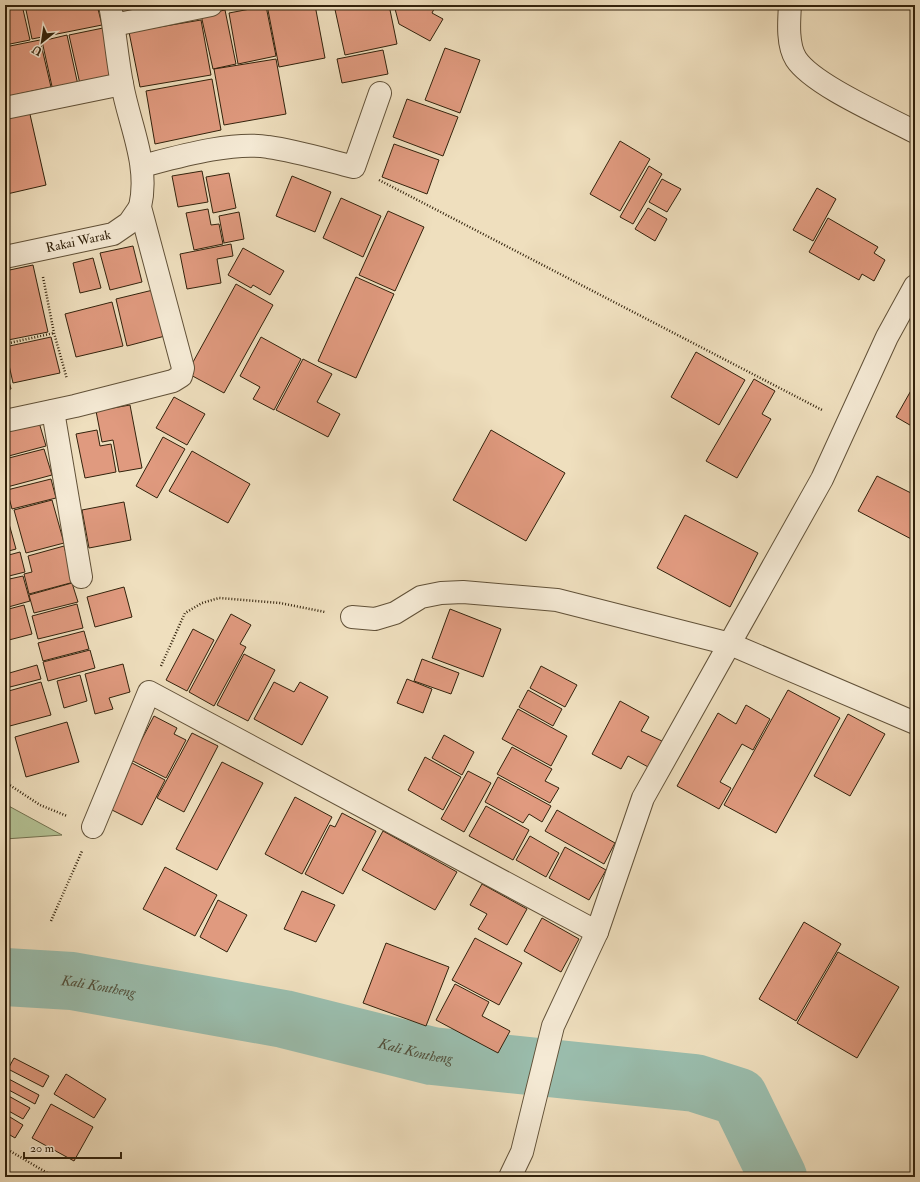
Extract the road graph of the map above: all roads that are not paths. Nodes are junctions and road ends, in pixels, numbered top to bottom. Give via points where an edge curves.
1 (211, 5) edge
2 (790, 5) edge
3 (112, 15) edge
4 (122, 84) junction
5 (380, 93) dead end
6 (5, 108) edge
7 (915, 132) edge
8 (142, 166) junction
9 (140, 207) junction
10 (5, 258) edge
11 (915, 286) edge
12 (53, 411) junction
13 (5, 421) edge
14 (82, 577) dead end
15 (352, 617) road end
16 (730, 644) junction
17 (915, 723) edge
18 (93, 827) road end
19 (597, 932) junction
20 (510, 1177) edge

1 - 3 street
2 - 7 street via 789,34 796,59 818,81
3 - 4 street
4 - 6 street
4 - 8 street
5 - 8 street via 354,167 267,146 234,147 191,153
8 - 9 street via 144,190
9 - 10 street, Rakai Warak via 129,223 113,234
9 - 12 street via 183,368 181,376
11 - 16 street via 886,337 822,479
12 - 13 street
12 - 14 street
15 - 16 street via 375,619 395,613 421,597 463,592 557,600
16 - 17 street
16 - 19 street via 643,798
18 - 19 street via 149,692
19 - 20 street via 553,1026 522,1152

